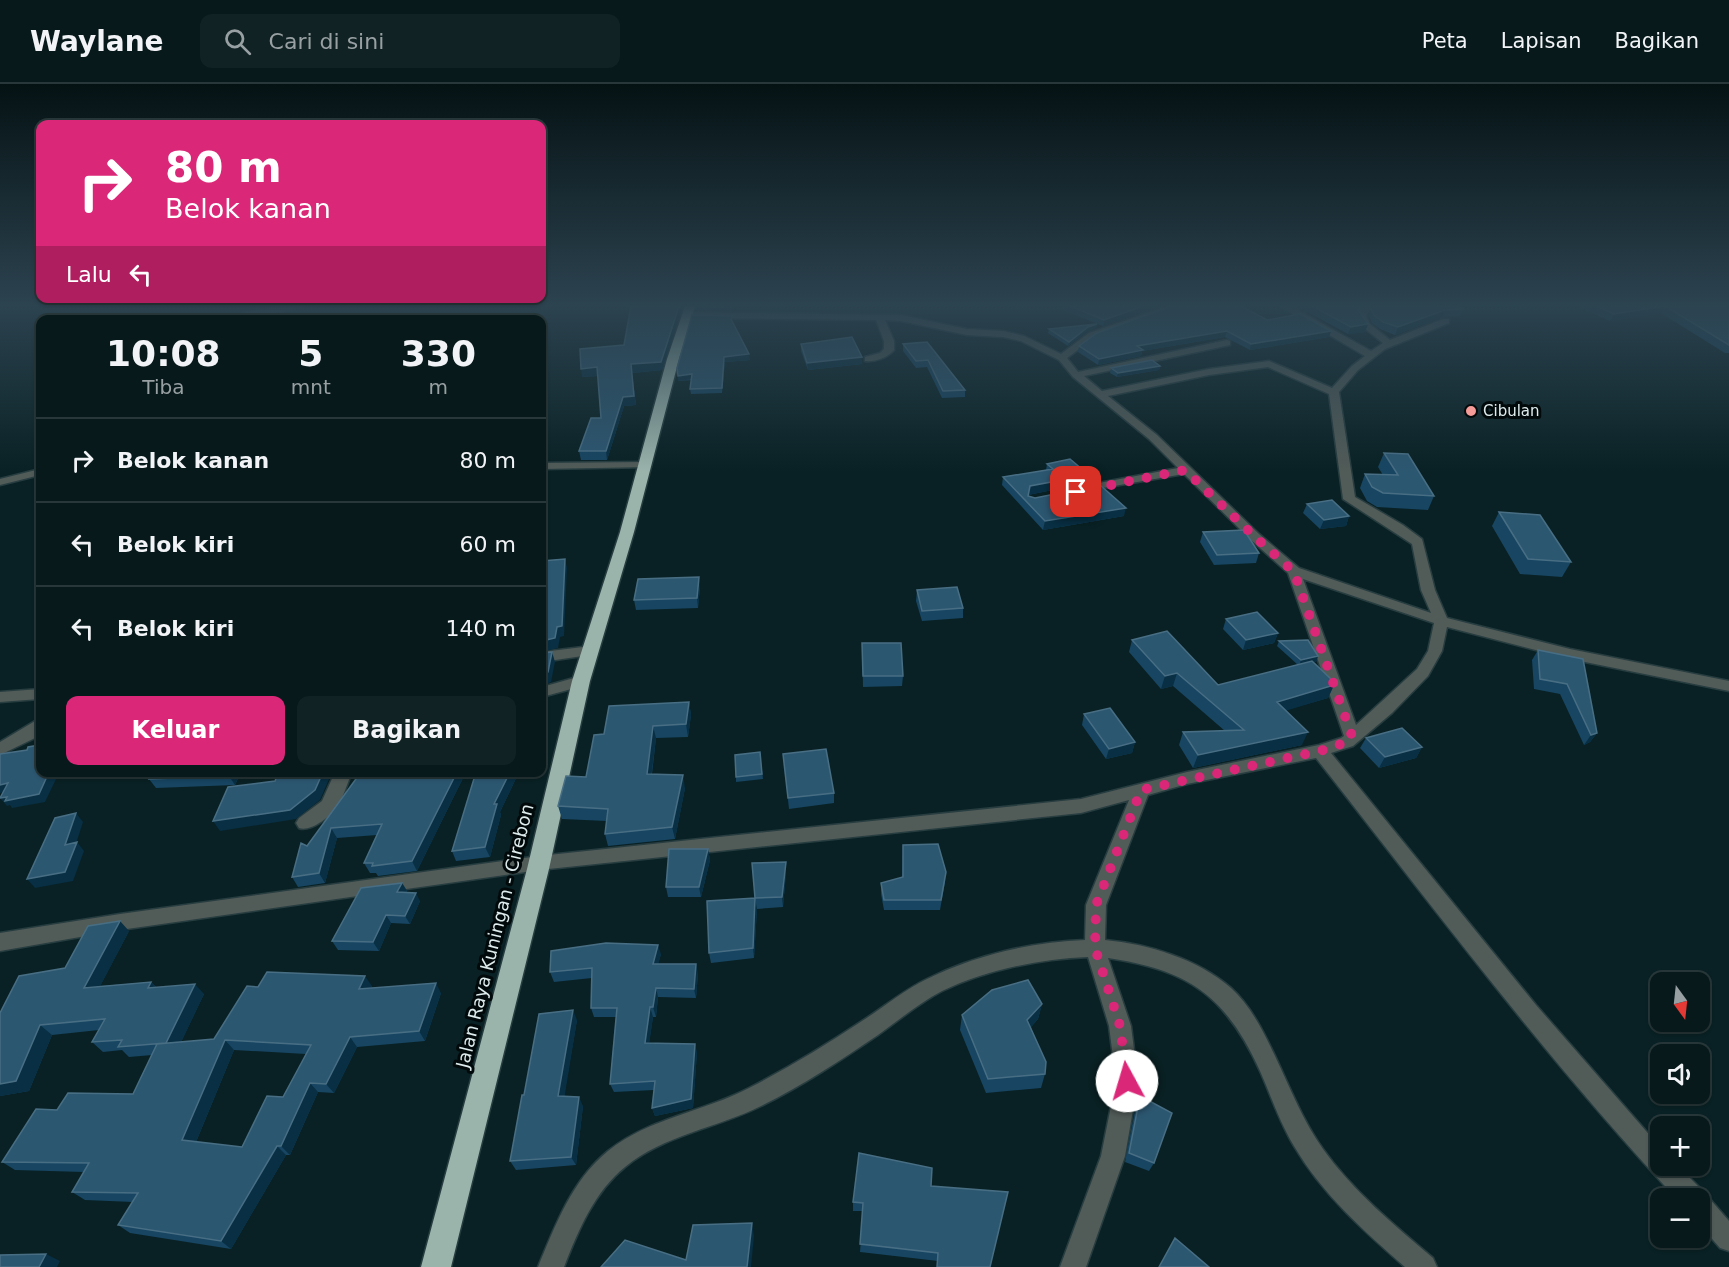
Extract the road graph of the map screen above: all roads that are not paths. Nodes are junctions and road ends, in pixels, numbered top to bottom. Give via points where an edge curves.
1 (674, 361) edge
2 (1065, 361) edge
3 (1141, 361) edge
4 (1363, 361) edge
5 (1076, 375) junction
6 (1334, 392) junction
7 (1101, 394) junction
8 (645, 465) junction
9 (546, 466) edge
10 (1185, 470) junction
11 (36, 473) edge
12 (0, 482) edge
13 (1076, 492) edge
14 (1294, 572) junction
15 (1441, 621) junction
16 (591, 651) junction
17 (546, 657) edge
18 (580, 685) junction
19 (1729, 686) edge
20 (546, 691) edge
21 (36, 694) edge
22 (0, 697) edge
23 (36, 728) edge
24 (1352, 736) junction
25 (0, 749) edge
26 (1320, 751) junction
27 (342, 777) edge
28 (1141, 790) junction
29 (305, 823) dead end
30 (539, 863) junction
31 (0, 942) edge
32 (1095, 948) junction
33 (1650, 1152) edge
34 (1671, 1176) edge
35 (1683, 1188) edge
36 (1710, 1218) edge
37 (1729, 1239) edge
38 (436, 1267) edge
39 (551, 1267) edge
40 (1073, 1267) edge
41 (1424, 1267) edge

1 - 8 highway, Jalan Raya Kuningan - Cirebon
2 - 5 street
3 - 5 street
4 - 6 street
5 - 7 street
6 - 7 street via 1269,364
6 - 15 street via 1349,499 1418,542 1428,591
7 - 10 street
8 - 9 street
8 - 16 highway, Jalan Raya Kuningan - Cirebon
10 - 13 street
10 - 14 street
11 - 12 street
14 - 15 street
14 - 24 street
15 - 19 street via 1590,659
15 - 24 street via 1435,651 1423,672
16 - 17 street
16 - 18 highway, Jalan Raya Kuningan - Cirebon
18 - 20 street
18 - 30 highway, Jalan Raya Kuningan - Cirebon
21 - 22 street
23 - 25 street
24 - 26 street via 1347,742
26 - 28 street
26 - 33 street via 1578,1070
27 - 29 street via 329,805
28 - 30 street via 1081,806
28 - 32 street via 1096,905
30 - 31 street
30 - 38 highway, Jalan Raya Kuningan - Cirebon
32 - 39 street via 994,963 937,984 818,1063 752,1098 630,1148 597,1177 571,1218
32 - 40 street via 1120,1026 1127,1081 1113,1156
32 - 41 street via 1142,955 1204,979 1233,1002 1251,1029 1288,1116 1315,1158 1365,1216
34 - 35 street
36 - 37 street

